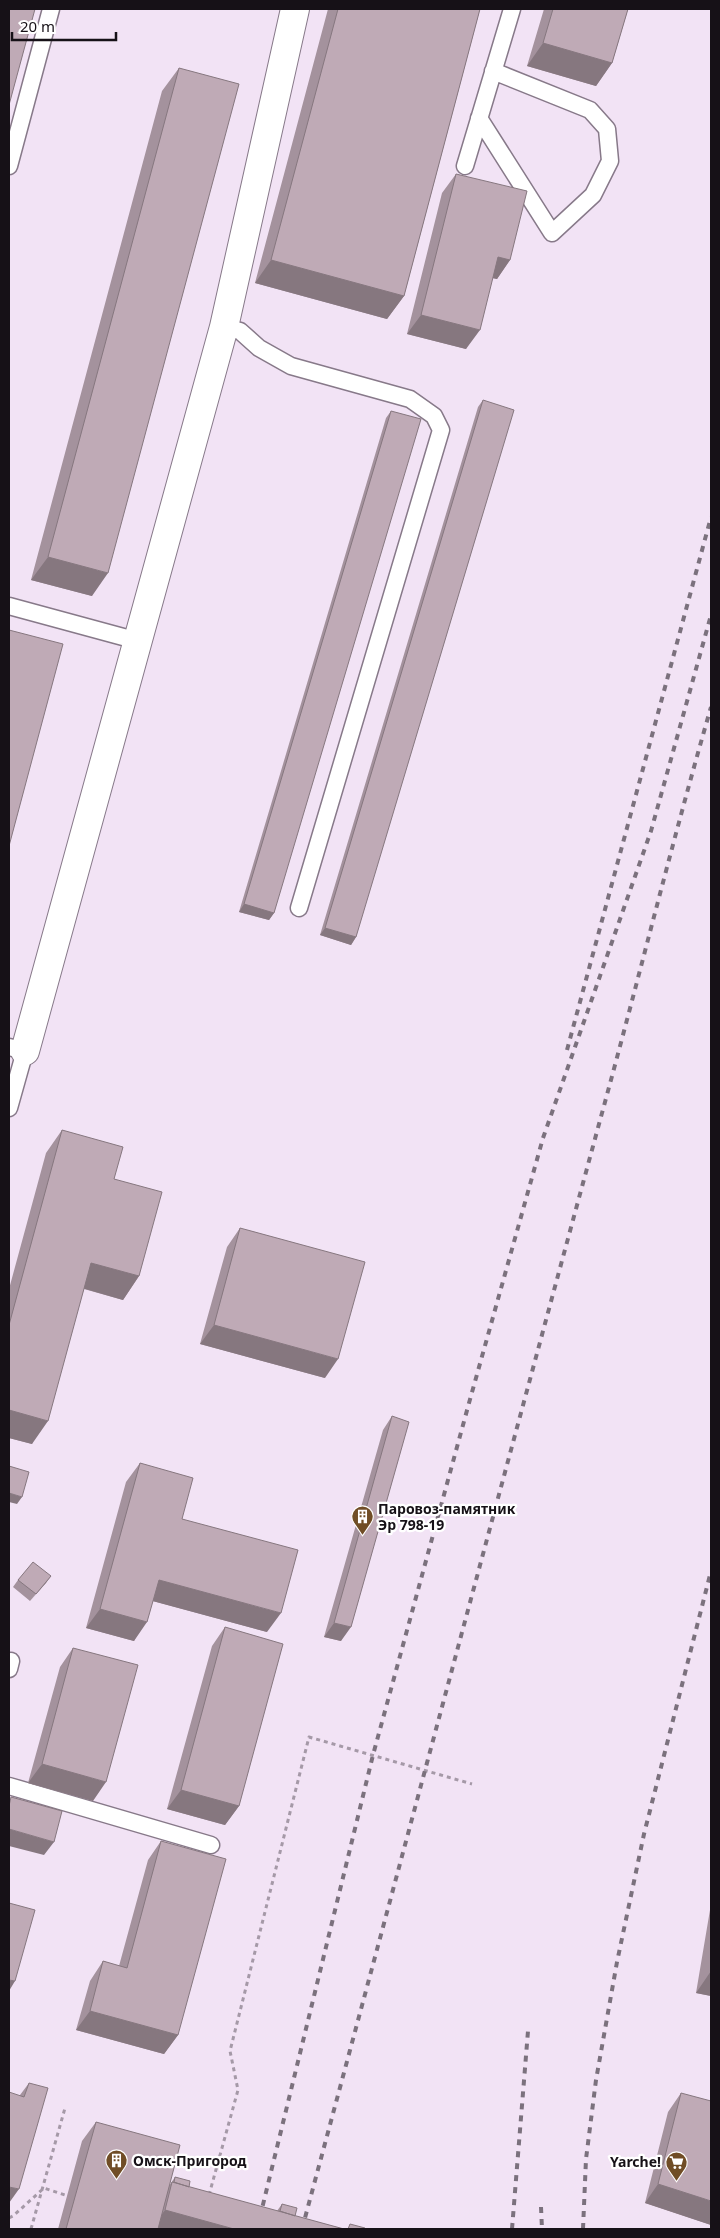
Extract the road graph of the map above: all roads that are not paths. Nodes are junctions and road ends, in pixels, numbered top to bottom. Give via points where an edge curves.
1 (51, 9) edge
2 (295, 9) edge
3 (512, 9) edge
4 (493, 71) junction
5 (479, 118) junction
6 (9, 166) edge
7 (465, 166) dead end
8 (224, 327) junction
9 (9, 606) edge
10 (138, 641) junction
11 (299, 908) dead end
12 (17, 1049) edge
13 (9, 1108) edge
14 (9, 1786) edge
15 (211, 1845) dead end

1 - 6 lane
2 - 8 street
3 - 4 lane
4 - 5 lane
4 - 5 lane via 590,110 607,129 610,161 594,195 552,233
5 - 7 lane
8 - 10 street
8 - 11 lane via 240,331 259,348 291,366 410,399 434,416 441,430
9 - 10 lane
10 - 12 street
12 - 13 lane
14 - 15 lane

